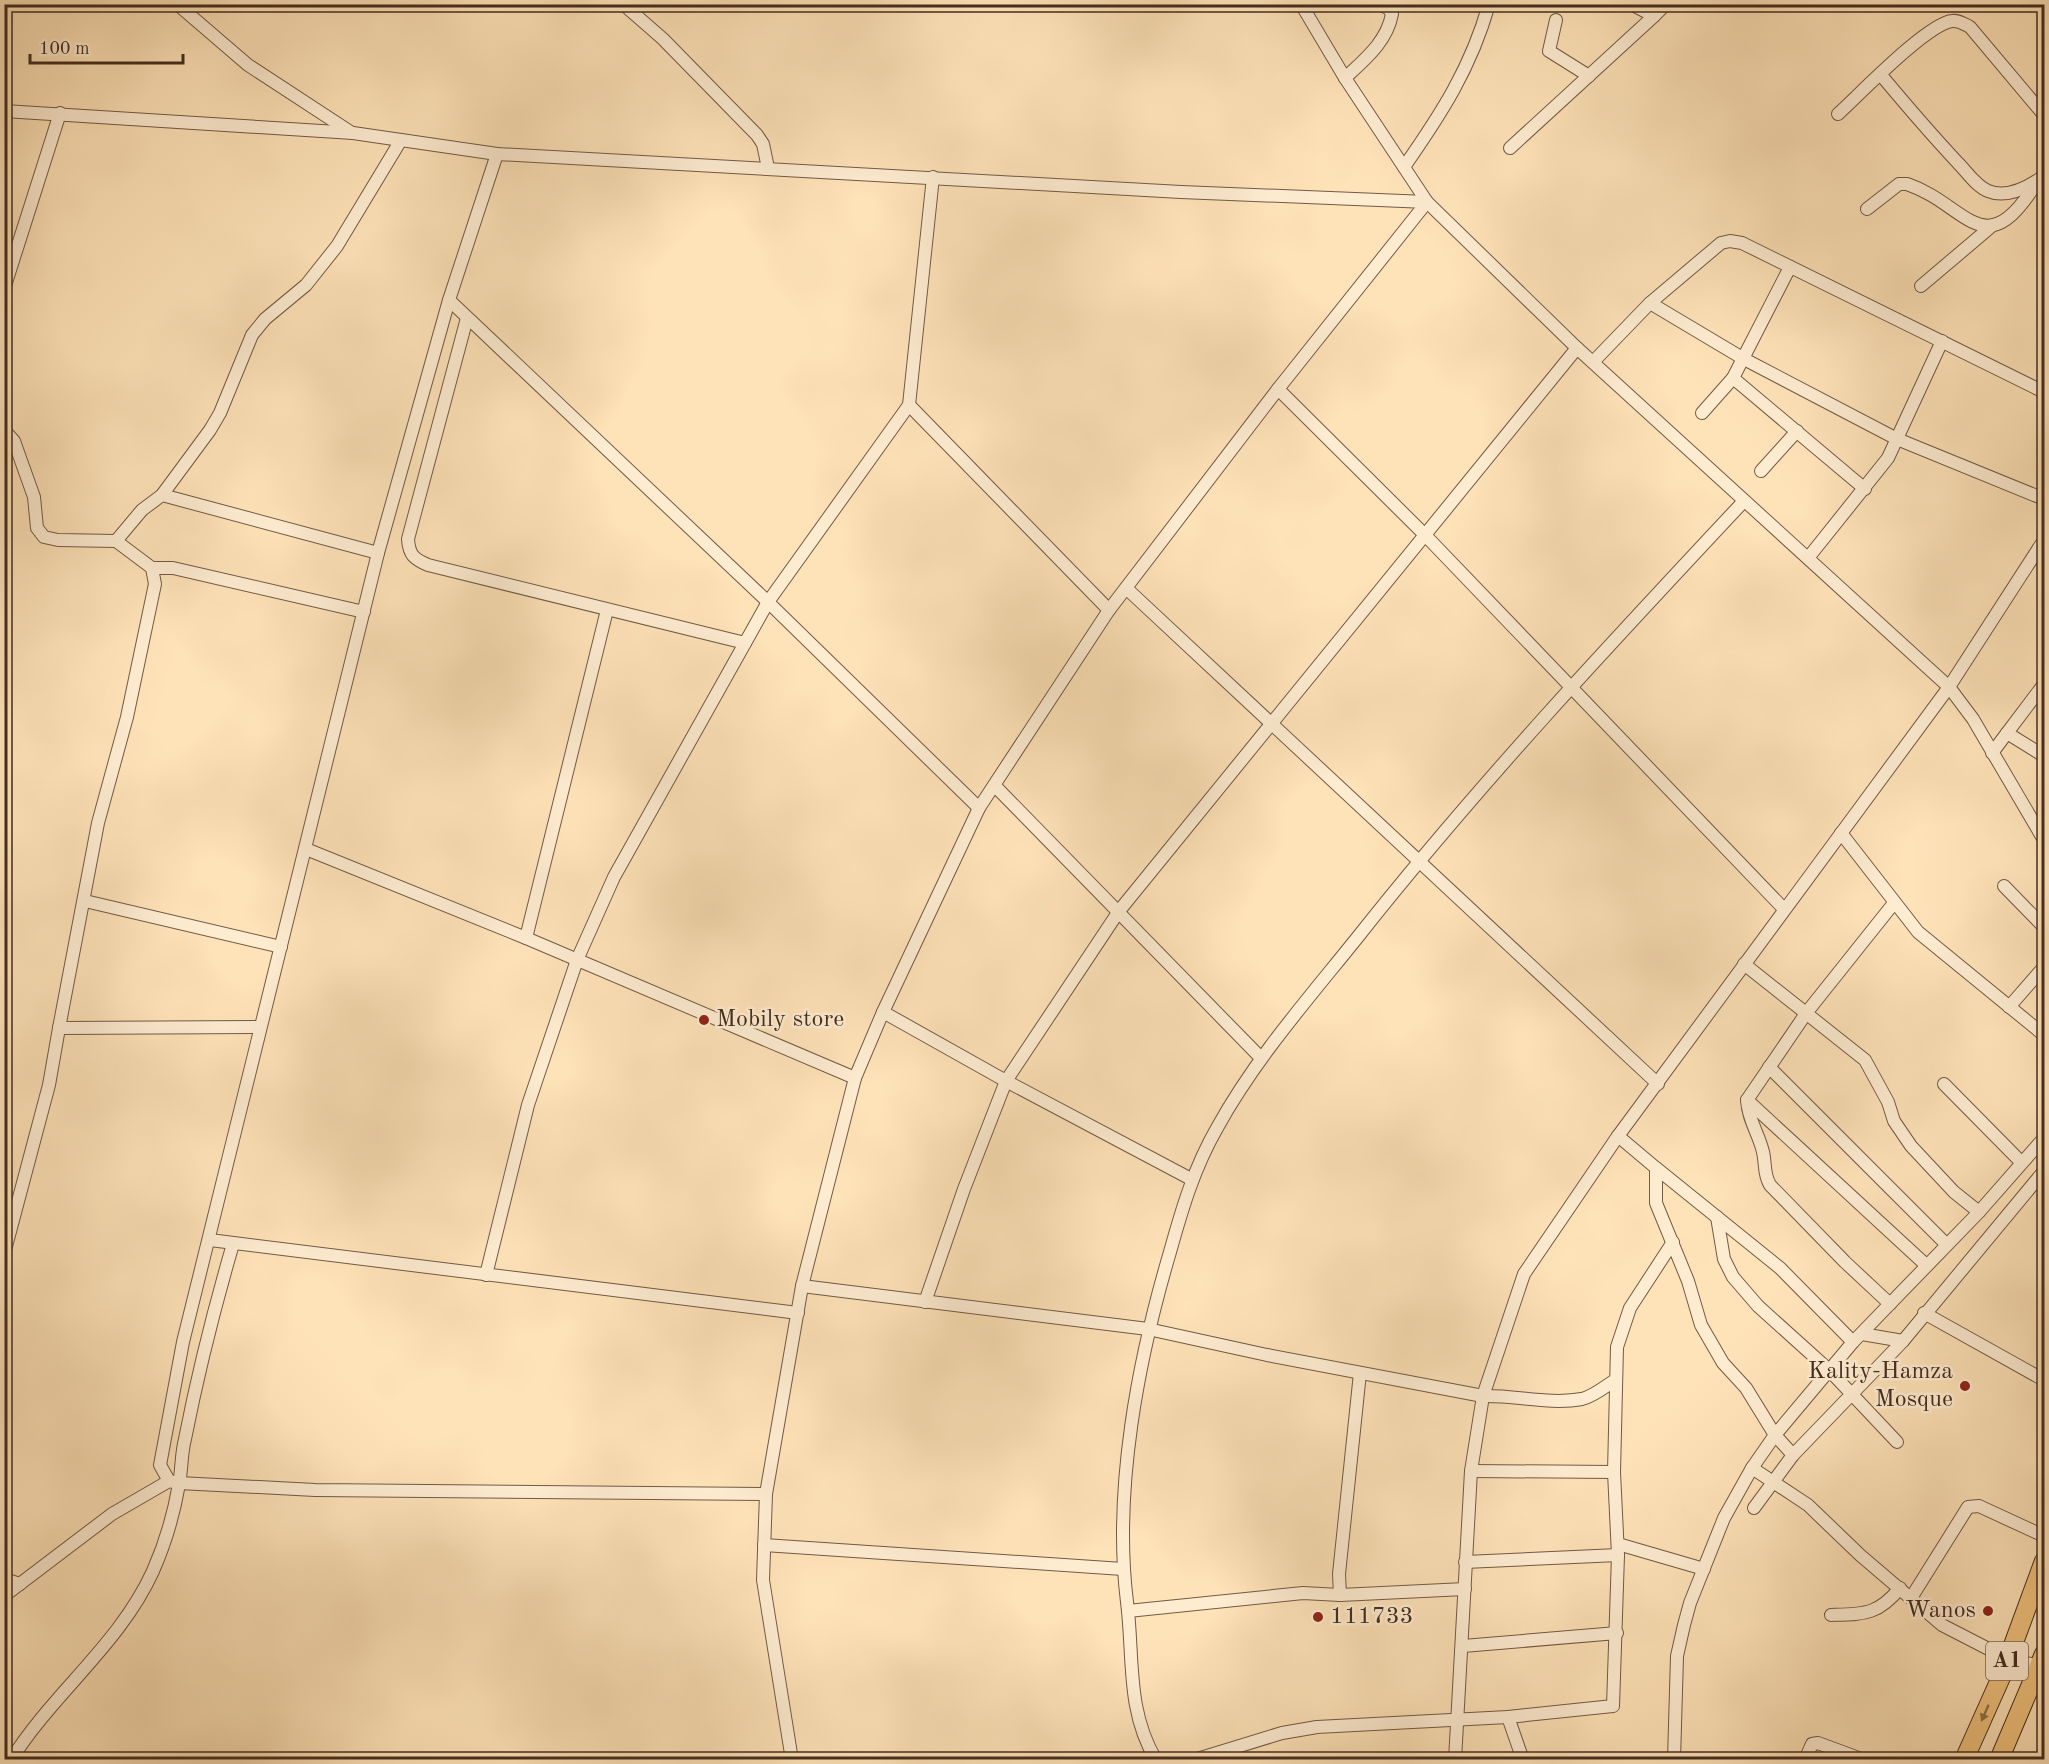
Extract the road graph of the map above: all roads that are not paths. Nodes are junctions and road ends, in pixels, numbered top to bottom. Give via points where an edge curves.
1 (177, 4) edge
2 (623, 4) edge
3 (1301, 4) edge
4 (1380, 4) edge
5 (1489, 4) edge
6 (1631, 4) edge
7 (1666, 4) edge
8 (1654, 16) junction
9 (1556, 20) dead end
10 (1881, 75) junction
11 (1588, 76) junction
12 (1345, 78) junction
13 (4, 111) edge
14 (60, 113) junction
15 (1838, 114) dead end
16 (2044, 115) edge
17 (353, 133) junction
18 (401, 140) junction
19 (1510, 148) dead end
20 (498, 154) junction
21 (1404, 167) junction
22 (768, 168) junction
23 (933, 177) junction
24 (2041, 178) edge
25 (1427, 202) junction
26 (1867, 209) dead end
27 (1994, 225) junction
28 (1790, 267) junction
29 (1921, 286) dead end
30 (4, 290) edge
31 (449, 300) junction
32 (1650, 303) junction
33 (468, 318) junction
34 (1942, 341) junction
35 (1577, 348) junction
36 (1744, 359) junction
37 (1593, 362) junction
38 (1733, 378) junction
39 (1278, 389) junction
40 (2044, 392) edge
41 (909, 405) junction
42 (1702, 413) dead end
43 (4, 430) edge
44 (1797, 431) junction
45 (1897, 439) junction
46 (1761, 471) dead end
47 (1865, 489) junction
48 (162, 495) junction
49 (2044, 499) edge
50 (1744, 501) junction
51 (1425, 536) junction
52 (2044, 540) edge
53 (116, 541) junction
54 (378, 553) junction
55 (1808, 558) junction
56 (152, 568) junction
57 (1126, 588) junction
58 (768, 602) junction
59 (607, 610) junction
60 (1109, 610) junction
61 (364, 612) junction
62 (745, 644) junction
63 (2044, 684) edge
64 (1569, 687) junction
65 (1949, 687) junction
66 (1270, 723) junction
67 (2007, 733) junction
68 (1992, 753) junction
69 (2044, 756) edge
70 (996, 787) junction
71 (979, 808) junction
72 (1841, 833) junction
73 (2044, 840) edge
74 (306, 849) junction
75 (1418, 861) junction
76 (2004, 886) dead end
77 (85, 901) junction
78 (1894, 903) junction
79 (1784, 909) junction
80 (1119, 911) junction
81 (2044, 927) edge
82 (526, 938) junction
83 (280, 947) junction
84 (578, 960) junction
85 (1744, 964) junction
86 (2044, 967) edge
87 (2009, 1007) junction
88 (883, 1012) junction
89 (1807, 1012) junction
90 (260, 1027) junction
91 (59, 1028) junction
92 (2044, 1035) edge
93 (1262, 1058) junction
94 (1769, 1067) junction
95 (855, 1078) junction
96 (1006, 1082) junction
97 (1658, 1084) junction
98 (1944, 1084) dead end
99 (1747, 1100) junction
100 (1618, 1136) junction
101 (2044, 1138) edge
102 (2021, 1162) junction
103 (1656, 1168) junction
104 (2044, 1171) edge
105 (1191, 1179) junction
106 (1978, 1212) junction
107 (1717, 1217) junction
108 (210, 1240) junction
109 (1673, 1242) junction
110 (233, 1244) junction
111 (1946, 1244) junction
112 (4, 1254) edge
113 (1926, 1265) junction
114 (486, 1275) junction
115 (802, 1286) junction
116 (925, 1302) junction
117 (1890, 1304) junction
118 (798, 1313) junction
119 (1924, 1313) junction
120 (1148, 1329) junction
121 (1857, 1338) junction
122 (1903, 1341) junction
123 (183, 1342) junction
124 (203, 1347) junction
125 (1829, 1370) junction
126 (1360, 1373) junction
127 (2044, 1380) edge
128 (1614, 1381) junction
129 (1483, 1396) junction
130 (1851, 1396) junction
131 (1774, 1435) junction
132 (1897, 1442) dead end
133 (1793, 1455) junction
134 (1752, 1468) junction
135 (1471, 1472) junction
136 (1614, 1472) junction
137 (174, 1482) junction
138 (1773, 1483) junction
139 (766, 1494) junction
140 (1754, 1508) dead end
141 (2044, 1536) edge
142 (764, 1545) junction
143 (1618, 1550) junction
144 (2044, 1561) edge
145 (1465, 1562) junction
146 (1123, 1569) junction
147 (1704, 1569) junction
148 (4, 1579) edge
149 (20, 1584) junction
150 (1900, 1588) junction
151 (1465, 1589) junction
152 (1340, 1595) junction
153 (4, 1596) edge
154 (1911, 1598) junction
155 (1128, 1611) junction
156 (1831, 1615) dead end
157 (1617, 1633) junction
158 (1463, 1646) junction
159 (2008, 1659) junction
160 (2042, 1660) edge
161 (1508, 1717) junction
162 (1460, 1718) junction
163 (10, 1760) edge
164 (792, 1760) edge
165 (1156, 1760) edge
166 (1194, 1760) edge
167 (1455, 1760) edge
168 (1524, 1760) edge
169 (1674, 1760) edge
170 (1805, 1760) edge
171 (1864, 1760) edge
172 (1964, 1760) edge
173 (1999, 1760) edge

1 - 17 street via 249,65
2 - 22 street via 757,135
3 - 12 street
4 - 12 street via 1392,14 1385,34
5 - 21 street via 1451,98
6 - 8 street
7 - 8 street
8 - 11 street
9 - 11 street via 1549,51
10 - 15 street
10 - 16 street via 1919,39 1951,21 1960,22 1970,27
10 - 24 street via 1977,183 1989,191 2010,192
11 - 19 street
12 - 21 street
13 - 14 street
14 - 17 street
14 - 30 street
17 - 18 street
18 - 20 street
18 - 48 street via 337,246 306,285 252,335 220,413
20 - 22 street
20 - 31 street
21 - 25 street
22 - 23 street
23 - 25 street via 1169,192
23 - 41 street
24 - 27 street via 2014,214
25 - 35 street
25 - 39 street
26 - 27 street via 1899,184 1907,184 1975,224
27 - 29 street
28 - 32 street via 1742,243 1721,243
28 - 34 street
28 - 36 street
31 - 33 street
31 - 54 street
32 - 36 street
32 - 37 street
33 - 58 street
33 - 59 street via 408,539 409,551 428,566
34 - 40 street
34 - 45 street
35 - 37 street
35 - 51 street
36 - 38 street
36 - 45 street
37 - 50 street
38 - 42 street
38 - 44 street
39 - 51 street
39 - 57 street
41 - 58 street
41 - 60 street
43 - 53 street via 14,441 34,497 37,528 44,537
44 - 46 street
44 - 47 street
45 - 47 street
45 - 49 street
47 - 55 street
48 - 53 street via 142,510
48 - 54 street
50 - 55 street
50 - 64 street
51 - 64 street
51 - 66 street
52 - 65 street
53 - 56 street
54 - 61 street
55 - 65 street
56 - 61 street via 172,568
56 - 77 street via 155,584 127,717 98,823
57 - 60 street
57 - 66 street
58 - 62 street
58 - 71 street
59 - 62 street
59 - 82 street
60 - 70 street
61 - 74 street
62 - 84 street via 625,856
63 - 67 street
64 - 75 street
64 - 79 street
65 - 68 street
65 - 72 street
66 - 75 street
66 - 80 street
67 - 68 street
67 - 69 street
68 - 73 street
70 - 71 street
70 - 80 street
71 - 88 street
72 - 78 street
72 - 79 street
74 - 82 street
74 - 83 street
75 - 93 street
75 - 97 street
76 - 81 street
77 - 83 street
77 - 91 street
78 - 87 street via 1937,950
78 - 89 street
79 - 85 street
80 - 93 street
80 - 96 street
82 - 84 street
83 - 90 street
84 - 95 street
84 - 114 street via 528,1105
85 - 89 street
85 - 97 street
86 - 87 street
87 - 92 street
88 - 95 street
88 - 96 street
89 - 94 street
89 - 106 street via 1865,1060 1894,1121 1911,1146 1953,1192
90 - 91 street
90 - 108 street
91 - 112 street
93 - 105 street via 1217,1128
94 - 99 street
94 - 111 street
95 - 115 street
96 - 105 street
96 - 116 street
97 - 100 street
98 - 102 street
99 - 113 street
99 - 117 street via 1770,1185
100 - 103 street
100 - 129 street via 1524,1274
101 - 102 street
102 - 106 street
103 - 107 street
103 - 109 street via 1656,1203
104 - 119 street
105 - 120 street
106 - 111 street
107 - 121 street
107 - 125 street via 1724,1259 1733,1277 1758,1306
108 - 110 street
108 - 123 street
109 - 128 street via 1630,1308 1617,1347
109 - 131 street via 1710,1344 1746,1388
110 - 114 street
110 - 124 street
111 - 113 street
113 - 117 street
114 - 118 street
115 - 116 street
115 - 118 street
116 - 120 street
117 - 121 street
118 - 139 street
119 - 122 street
119 - 127 street
120 - 126 street
120 - 146 street via 1127,1468
121 - 122 street
121 - 125 street
122 - 130 street
123 - 124 street
123 - 137 street via 159,1457 160,1465
124 - 137 street
125 - 130 street
125 - 131 street
126 - 129 street
126 - 152 street
128 - 129 street via 1582,1399
128 - 136 street
129 - 135 street
130 - 132 street
130 - 133 street
131 - 133 street
131 - 134 street
133 - 138 street
134 - 138 street
134 - 147 street via 1724,1518
135 - 136 street
135 - 145 street
136 - 143 street
137 - 139 street via 315,1490
137 - 149 street via 112,1514
137 - 163 street via 164,1545 139,1598
138 - 140 street
138 - 150 street via 1808,1505
139 - 142 street
141 - 154 street via 1973,1505
142 - 146 street
142 - 164 street via 763,1580
143 - 145 street
143 - 147 street
143 - 157 street
144 - 159 main road, A1
145 - 151 street
146 - 155 street
147 - 169 street via 1690,1603 1677,1656
148 - 149 street
149 - 153 street
150 - 154 street
150 - 156 street via 1876,1611
151 - 152 street
151 - 158 street
152 - 155 street via 1303,1593
154 - 159 street via 1942,1625
155 - 165 street via 1132,1693 1139,1724
157 - 158 street
157 - 161 street via 1613,1706
158 - 162 street
159 - 160 street
159 -> 172 main road, A1
160 - 173 main road, A1
161 - 162 street
161 - 168 street
162 - 166 street via 1282,1733
162 - 167 street
170 - 171 street via 1812,1744 1818,1743

